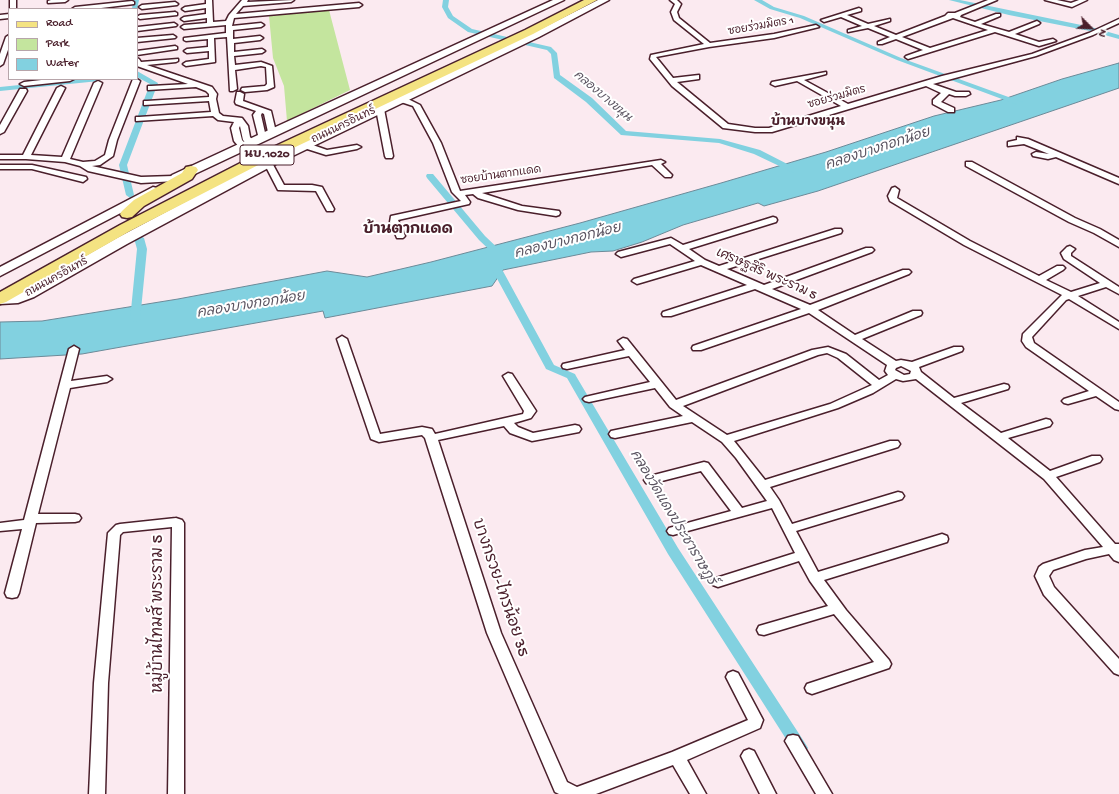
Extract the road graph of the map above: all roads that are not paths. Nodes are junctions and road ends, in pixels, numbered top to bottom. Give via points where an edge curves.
1 (65, 0) edge
2 (291, 0) edge
3 (560, 0) edge
4 (573, 0) edge
5 (592, 0) edge
6 (605, 0) edge
7 (673, 0) edge
8 (994, 0) edge
9 (1048, 0) edge
10 (1084, 0) edge
11 (50, 2) dead end
12 (243, 2) edge
13 (209, 3) edge
14 (337, 3) edge
15 (132, 4) edge
16 (175, 4) dead end
17 (359, 4) dead end
18 (86, 8) edge
19 (185, 9) dead end
20 (859, 10) dead end
21 (175, 14) dead end
22 (841, 15) junction
23 (998, 15) dead end
24 (210, 16) junction
25 (231, 16) junction
26 (140, 17) junction
27 (954, 17) junction
28 (184, 19) dead end
29 (824, 20) dead end
30 (888, 20) dead end
31 (1119, 21) edge
32 (1037, 23) dead end
33 (975, 24) junction
34 (174, 25) dead end
35 (211, 25) junction
36 (261, 25) dead end
37 (138, 26) edge
38 (868, 26) junction
39 (184, 27) dead end
40 (816, 27) dead end
41 (994, 30) junction
42 (138, 31) edge
43 (850, 31) dead end
44 (229, 32) junction
45 (1008, 34) junction
46 (1073, 34) dead end
47 (173, 37) dead end
48 (211, 37) junction
49 (506, 37) junction
50 (897, 37) junction
51 (260, 38) dead end
52 (186, 39) dead end
53 (138, 40) edge
54 (8, 42) edge
55 (880, 43) dead end
56 (709, 45) junction
57 (174, 48) dead end
58 (212, 48) junction
59 (929, 50) junction
60 (187, 51) dead end
61 (262, 51) dead end
62 (138, 52) edge
63 (231, 54) junction
64 (908, 57) dead end
65 (176, 60) dead end
66 (138, 63) edge
67 (0, 64) edge
68 (138, 64) edge
69 (186, 64) dead end
70 (232, 68) junction
71 (824, 73) dead end
72 (696, 77) dead end
73 (798, 79) junction
74 (65, 80) edge
75 (672, 80) junction
76 (136, 81) dead end
77 (98, 83) dead end
78 (930, 83) junction
79 (776, 84) dead end
80 (200, 86) junction
81 (61, 88) dead end
82 (151, 88) dead end
83 (243, 92) junction
84 (966, 94) dead end
85 (212, 99) junction
86 (401, 99) junction
87 (146, 103) dead end
88 (847, 107) junction
89 (380, 109) junction
90 (261, 110) junction
91 (952, 110) dead end
92 (215, 114) junction
93 (139, 119) dead end
94 (0, 132) edge
95 (267, 134) junction
96 (247, 144) junction
97 (1011, 144) dead end
98 (304, 145) junction
99 (357, 146) dead end
100 (1036, 154) dead end
101 (1057, 154) junction
102 (389, 156) dead end
103 (0, 157) edge
104 (26, 157) junction
105 (65, 160) junction
106 (97, 162) junction
107 (268, 163) junction
108 (83, 164) junction
109 (969, 164) dead end
110 (0, 167) edge
111 (192, 170) junction
112 (112, 174) junction
113 (668, 175) dead end
114 (173, 179) junction
115 (141, 180) junction
116 (1119, 181) edge
117 (896, 190) dead end
118 (476, 192) junction
119 (146, 194) junction
120 (190, 194) junction
121 (460, 194) junction
122 (330, 209) dead end
123 (556, 213) dead end
124 (127, 214) junction
125 (773, 220) dead end
126 (838, 231) dead end
127 (400, 236) dead end
128 (122, 241) junction
129 (1119, 244) edge
130 (682, 248) junction
131 (1070, 249) dead end
132 (870, 250) dead end
133 (621, 254) dead end
134 (702, 262) junction
135 (1060, 268) dead end
136 (718, 269) junction
137 (906, 272) dead end
138 (2, 280) edge
139 (1038, 280) junction
140 (637, 281) dead end
141 (1108, 284) junction
142 (759, 287) junction
143 (1119, 291) edge
144 (1068, 296) junction
145 (0, 300) edge
146 (810, 309) junction
147 (917, 313) dead end
148 (667, 314) dead end
149 (1119, 326) edge
150 (856, 338) junction
151 (342, 339) dead end
152 (623, 341) dead end
153 (697, 348) dead end
154 (74, 349) dead end
155 (958, 349) dead end
156 (632, 352) junction
157 (893, 364) junction
158 (567, 366) dead end
159 (914, 370) junction
160 (895, 375) junction
161 (508, 376) dead end
162 (107, 379) dead end
163 (658, 384) junction
164 (65, 385) junction
165 (879, 385) junction
166 (1004, 387) dead end
167 (1098, 392) junction
168 (589, 399) dead end
169 (1068, 401) dead end
170 (952, 402) junction
171 (674, 404) junction
172 (1119, 407) edge
173 (692, 418) junction
174 (506, 422) junction
175 (1046, 423) dead end
176 (575, 428) dead end
177 (615, 434) dead end
178 (999, 437) junction
179 (431, 438) junction
180 (726, 439) junction
181 (894, 444) dead end
182 (1096, 459) dead end
183 (1048, 476) junction
184 (650, 480) dead end
185 (763, 485) junction
186 (898, 496) dead end
187 (775, 503) junction
188 (739, 513) junction
189 (75, 518) dead end
190 (30, 521) junction
191 (0, 527) edge
192 (789, 528) junction
193 (673, 531) dead end
194 (942, 539) dead end
195 (1117, 552) edge
196 (803, 555) junction
197 (815, 578) junction
198 (718, 582) dead end
199 (12, 593) dead end
200 (837, 608) junction
201 (764, 630) dead end
202 (1119, 669) edge
203 (733, 677) dead end
204 (812, 688) dead end
205 (793, 741) dead end
206 (749, 756) dead end
207 (677, 757) junction
208 (97, 794) edge
209 (176, 794) edge
210 (698, 794) edge
211 (768, 794) edge
212 (824, 794) edge

1 - 11 street
2 - 12 street
3 - 49 main road, ถนนนครอินทร์ / นบ.1020
4 - 49 main road, ถนนนครอินทร์ / นบ.1020
5 - 49 main road, ถนนนครอินทร์ / นบ.1020
6 - 49 main road, ถนนนครอินทร์ / นบ.1020
7 - 56 street via 678,4 674,12 676,18
8 - 27 street
9 - 10 street via 1072,5
12 - 25 street
13 - 19 street
13 - 24 street
14 - 17 street
14 - 25 street
15 - 18 street
16 - 26 street via 143,4
20 - 22 street
21 - 26 street
22 - 29 street
22 - 38 street
23 - 33 street
24 - 28 street
24 - 35 street
25 - 44 street
26 - 37 street
27 - 33 street
27 - 50 street
30 - 38 street
31 - 78 street, ซอยร่วมมิตร via 1092,34 1034,55
32 - 45 street
33 - 41 street
34 - 42 street
35 - 39 street
35 - 44 street
36 - 44 street
38 - 43 street
38 - 50 street
40 - 56 street, ซอยร่วมมิตร 1
41 - 45 street
41 - 59 street
44 - 48 street
44 - 51 street
44 - 63 street
45 - 46 street via 1042,45
47 - 53 street
48 - 52 street
48 - 58 street
49 - 86 main road, ถนนนครอินทร์ / นบ.1020
49 - 95 main road, ถนนนครอินทร์ / นบ.1020
49 - 120 main road, ถนนนครอินทร์ / นบ.1020
49 - 124 main road, ถนนนครอินทร์ / นบ.1020 via 250,151
50 - 55 street
50 - 59 street
54 - 67 street
56 - 75 street, ซอยร่วมมิตร via 653,56
57 - 62 street
58 - 60 street
58 - 69 street via 213,61
59 - 64 street
61 - 63 street
63 - 70 street
65 - 66 street
68 - 80 street
70 - 83 street via 233,89 229,93
70 - 83 street via 261,64 269,66 271,85
71 - 73 street
72 - 75 street
73 - 79 street
73 - 88 street
74 - 94 street via 23,88
75 - 88 street, ซอยร่วมมิตร via 729,127 769,130
76 - 106 street via 108,156
77 - 105 street
78 - 84 street via 955,94
78 - 88 street, ซอยร่วมมิตร
78 - 91 street via 946,93 936,102
80 - 82 street
80 - 85 street via 209,89 213,94
81 - 104 street
83 - 90 street via 239,102
85 - 87 street
85 - 92 street
86 - 89 main road, ถนนนครอินทร์ / นบ.1020
86 - 121 street, ซอยบ้านตากแดด via 416,105 437,143 456,192
89 - 98 main road, ถนนนครอินทร์ / นบ.1020
89 - 102 street
90 - 95 street via 257,115
90 - 95 street via 268,113
92 - 93 street
92 - 96 street via 220,118 239,120 236,128 238,141
95 - 96 main road, ถนนนครอินทร์ / นบ.1020
96 - 111 main road, ถนนนครอินทร์ / นบ.1020
97 - 101 street via 1023,140
98 - 99 street via 326,153
98 - 107 main road, ถนนนครอินทร์ / นบ.1020
100 - 101 street via 1048,157
101 - 116 street
103 - 104 street
104 - 105 street
105 - 108 street
106 - 108 street
106 - 112 street
107 - 122 street via 281,188 319,189
107 - 128 main road, ถนนนครอินทร์ / นบ.1020
108 - 112 street via 91,169
109 - 129 street
110 - 112 street via 32,166 47,171 46,177 69,181
111 - 114 main road, ถนนนครอินทร์ / นบ.1020
111 - 124 main road via 187,176 139,203
112 - 115 street
113 - 118 street, ซอยบ้านตากแดด via 658,162
114 - 115 street
114 - 119 main road, ถนนนครอินทร์ / นบ.1020
115 - 119 street
117 - 139 street via 892,196 894,199 967,243
118 - 121 street, ซอยบ้านตากแดด
118 - 123 street via 481,196 521,208
119 - 138 main road, ถนนนครอินทร์ / นบ.1020
120 - 128 main road
120 - 145 main road, ถนนนครอินทร์ / นบ.1020
121 - 127 street via 466,202 394,218
124 - 138 main road, ถนนนครอินทร์ / นบ.1020
125 - 130 street
126 - 136 street
128 - 145 main road, ถนนนครอินทร์ / นบ.1020 via 29,294 18,299
130 - 133 street, เศรษฐสิริ พระราม 5 via 668,241
130 - 134 street, เศรษฐสิริ พระราม 5
131 - 141 street via 1066,253 1067,257
132 - 142 street
134 - 136 street, เศรษฐสิริ พระราม 5
134 - 140 street
135 - 139 street
136 - 142 street, เศรษฐสิริ พระราม 5
137 - 146 street
139 - 144 street
141 - 143 street
141 - 144 street
142 - 146 street, เศรษฐสิริ พระราม 5
142 - 148 street
144 - 149 street
144 - 167 street via 1037,325 1027,336 1026,341
146 - 150 street, เศรษฐสิริ พระราม 5
146 - 153 street
147 - 150 street
150 - 157 street, เศรษฐสิริ พระราม 5
151 - 179 street via 375,436 379,438 422,431 428,432
152 - 156 street
154 - 164 street
155 - 159 street
156 - 158 street
156 - 163 street
157 - 159 street, เศรษฐสิริ พระราม 5 via 905,363
157 - 160 street via 890,370
159 - 160 street via 908,378
159 - 170 street
160 - 165 street
161 - 174 street via 530,413
162 - 164 street
163 - 168 street
163 - 171 street
164 - 190 street
165 - 171 street via 842,356 828,350 816,352
165 - 180 street via 834,406
166 - 170 street
167 - 169 street
167 - 172 street
170 - 178 street
171 - 173 street
173 - 177 street
173 - 180 street
174 - 176 street via 514,430 532,437
174 - 179 street
175 - 178 street
178 - 183 street
179 - 207 street, บางกรวย-ไทรน้อย 35 via 494,633 561,787 577,794
180 - 185 street
181 - 185 street
182 - 183 street
183 - 195 street
184 - 188 street via 704,466
185 - 187 street
186 - 192 street
187 - 188 street
187 - 192 street
188 - 193 street
189 - 190 street
190 - 191 street
190 - 199 street
192 - 196 street
194 - 197 street
195 - 202 street via 1061,562 1048,567 1042,576 1049,591
196 - 197 street
196 - 198 street
197 - 200 street
200 - 201 street
200 - 204 street via 884,664
203 - 207 street, บางกรวย-ไทรน้อย 35 via 754,715 754,724
205 - 212 street
206 - 211 street
207 - 210 street
208 - 209 street, หมู่บ้านไทมส์ พระราม 5 via 101,683 114,533 120,528 176,522

